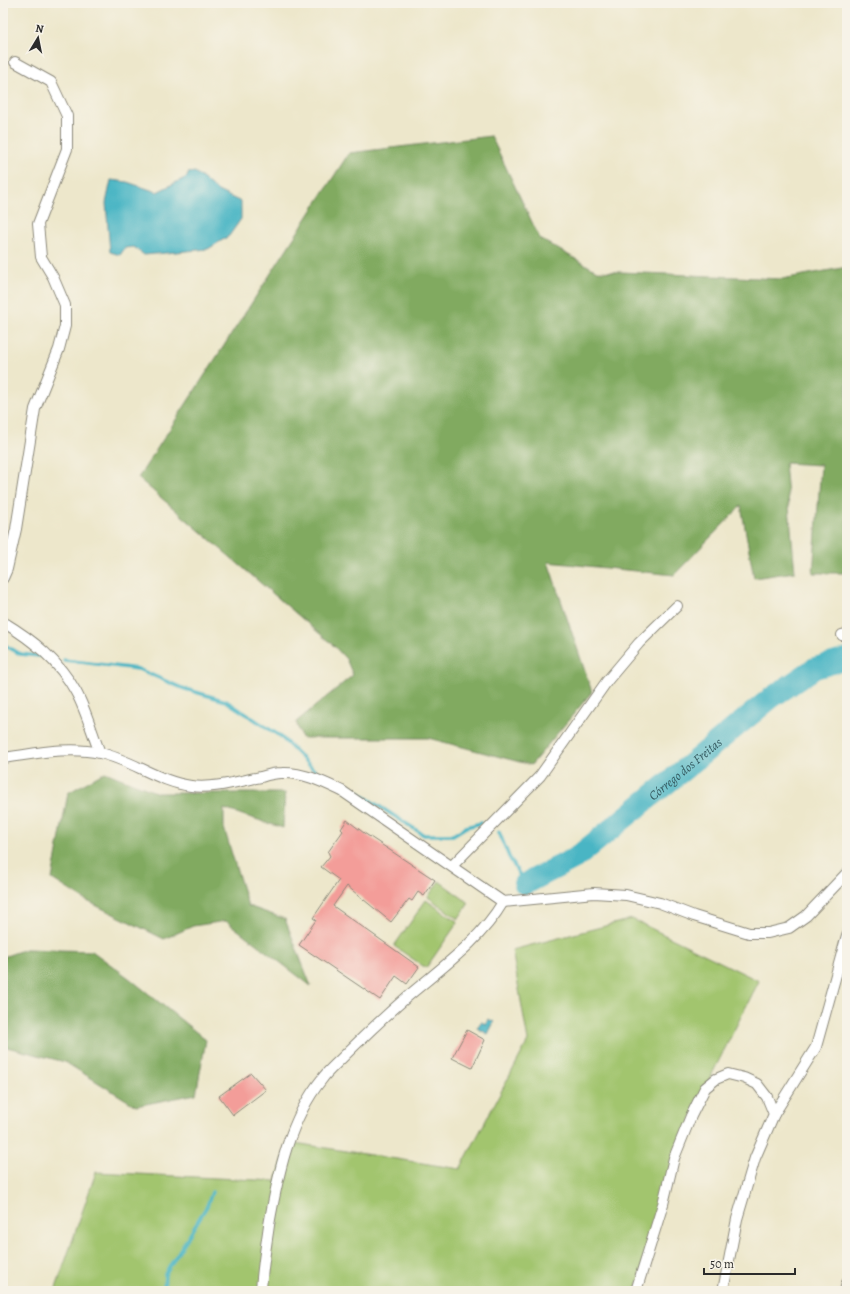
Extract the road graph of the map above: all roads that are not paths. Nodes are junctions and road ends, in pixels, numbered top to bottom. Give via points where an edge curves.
1 (15, 62) dead end
2 (3, 578) edge
3 (677, 606) dead end
4 (3, 622) edge
5 (100, 753) junction
6 (3, 758) edge
7 (452, 866) junction
8 (847, 874) edge
9 (503, 902) junction
10 (847, 935) edge
11 (774, 1114) junction
12 (847, 1283) edge
13 (261, 1291) edge
14 (636, 1291) edge
15 (723, 1291) edge
16 (845, 1291) edge

1 - 2 street via 51,82 67,116 67,149 38,224 42,257 65,305 65,326 59,350 35,409 16,529
3 - 7 street via 639,643 607,681 540,776
4 - 5 street via 36,644 64,673 76,693
5 - 6 street via 65,750
5 - 7 street via 172,782 192,786 213,786 281,773 299,774 321,781 342,791
7 - 9 street
8 - 9 street via 806,916 789,928 768,933 749,933 660,903 626,895 594,892
9 - 13 street via 496,914 466,948 350,1049 322,1079 301,1110 276,1181
10 - 11 street via 816,1048
11 - 14 street via 767,1097 757,1084 744,1078 728,1074 705,1088 674,1158 663,1204
11 - 15 street via 756,1158 737,1219
12 - 16 street

